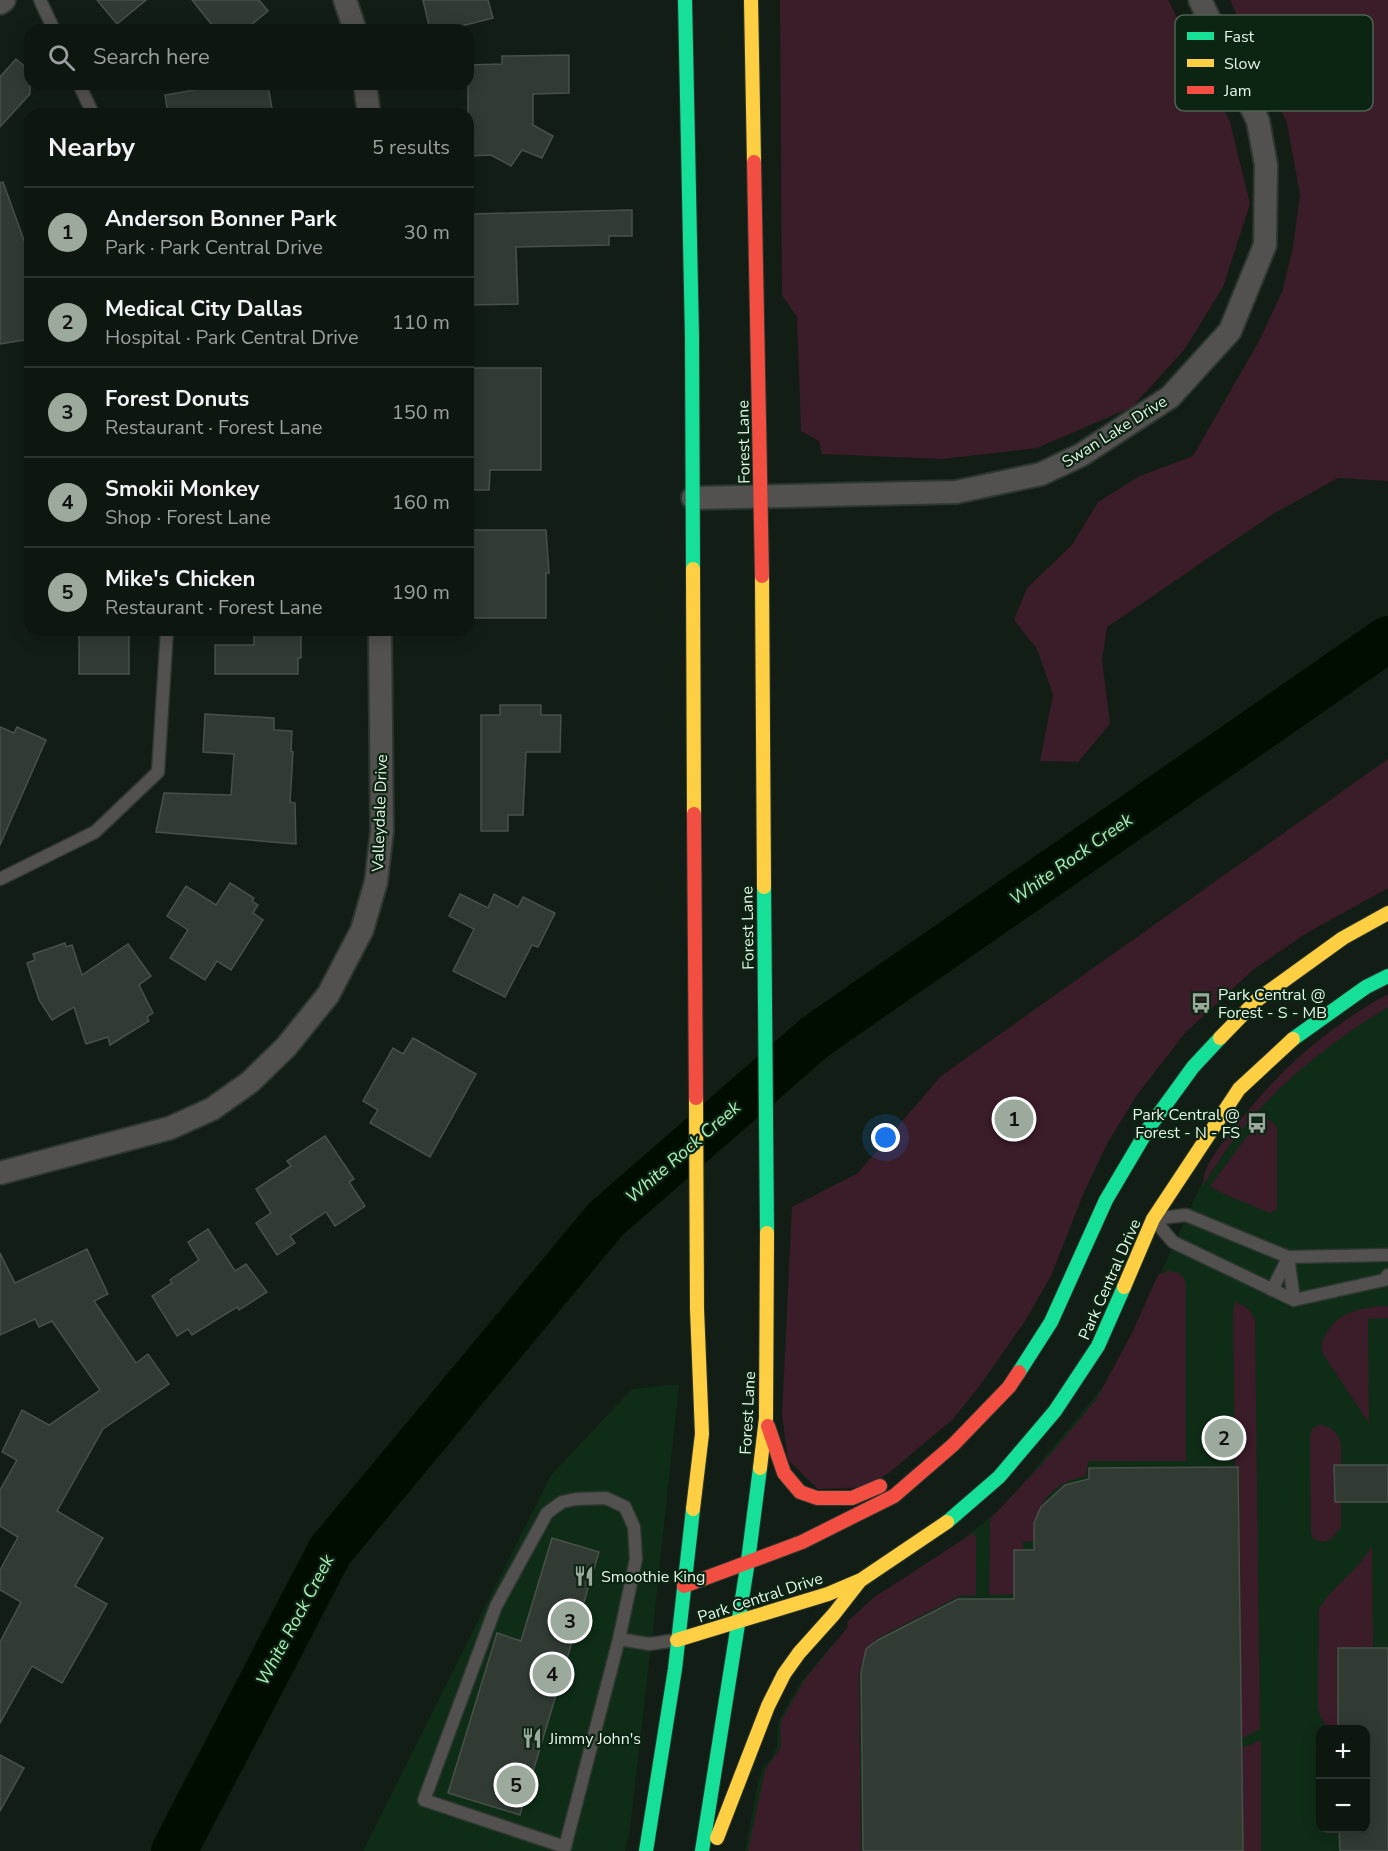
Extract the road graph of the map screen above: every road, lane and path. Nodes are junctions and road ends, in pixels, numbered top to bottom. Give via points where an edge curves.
1 (4, 0) edge
2 (40, 0) edge
3 (345, 0) edge
4 (685, 0) edge
5 (752, 0) edge
6 (1200, 0) edge
7 (0, 3) edge
8 (1207, 15) edge
9 (51, 24) edge
10 (353, 24) edge
11 (82, 90) edge
12 (366, 90) edge
13 (90, 108) edge
14 (368, 108) edge
15 (1253, 111) edge
16 (693, 498) junction
17 (761, 498) junction
18 (167, 636) edge
19 (380, 636) edge
20 (0, 879) edge
21 (1388, 913) edge
22 (1388, 976) edge
23 (0, 1173) edge
24 (1149, 1217) junction
25 (1388, 1255) edge
26 (1288, 1257) junction
27 (1388, 1275) edge
28 (1272, 1290) junction
29 (1294, 1300) junction
30 (766, 1418) junction
31 (953, 1445) junction
32 (748, 1560) junction
33 (861, 1580) junction
34 (684, 1586) junction
35 (738, 1623) junction
36 (618, 1639) junction
37 (677, 1640) junction
38 (564, 1849) edge
39 (646, 1851) edge
40 (702, 1851) edge
41 (712, 1851) edge

1 - 7 street
2 - 9 lane
3 - 10 street
4 - 16 main road
5 - 17 main road, Forest Lane
6 - 8 street, Swan Lake Drive
11 - 13 lane
12 - 14 street
15 - 17 street, Swan Lake Drive via 1266,165 1265,245 1230,330 1170,397 1081,455 1041,474 956,492
16 - 17 street, Swan Lake Drive
16 - 34 main road via 697,1309 702,1434
17 - 30 main road, Forest Lane
18 - 20 lane via 158,772 95,832
19 - 23 street, Valleydale Drive via 381,831 376,882 362,930 328,995 286,1047 250,1082 212,1109 170,1128
21 - 31 main road, Park Central Drive via 1343,938 1257,1000 1193,1067 1148,1129 1050,1322 1009,1387
22 - 24 main road, Park Central Drive via 1290,1041 1239,1089
24 - 26 lane via 1186,1215
24 - 28 lane via 1173,1242
24 - 33 main road, Park Central Drive via 1098,1346 1055,1411 999,1477 967,1506
25 - 26 lane
26 - 28 lane
26 - 29 lane
27 - 29 lane via 1384,1280
28 - 29 lane
30 - 31 main road via 784,1473 800,1492 817,1498 852,1498 897,1478
30 - 32 main road, Forest Lane
31 - 32 main road, Park Central Drive via 894,1496 802,1542
32 - 34 main road, Park Central Drive
32 - 35 main road, Forest Lane
33 - 35 main road, Park Central Drive
33 - 41 main road via 784,1674
34 - 37 main road
35 - 37 main road, Park Central Drive
35 - 40 main road, Forest Lane
36 - 37 lane via 649,1644
36 - 38 lane
36 - 38 lane via 636,1559 634,1527 624,1507 606,1498 562,1502 547,1513 496,1606 424,1800
37 - 39 main road

